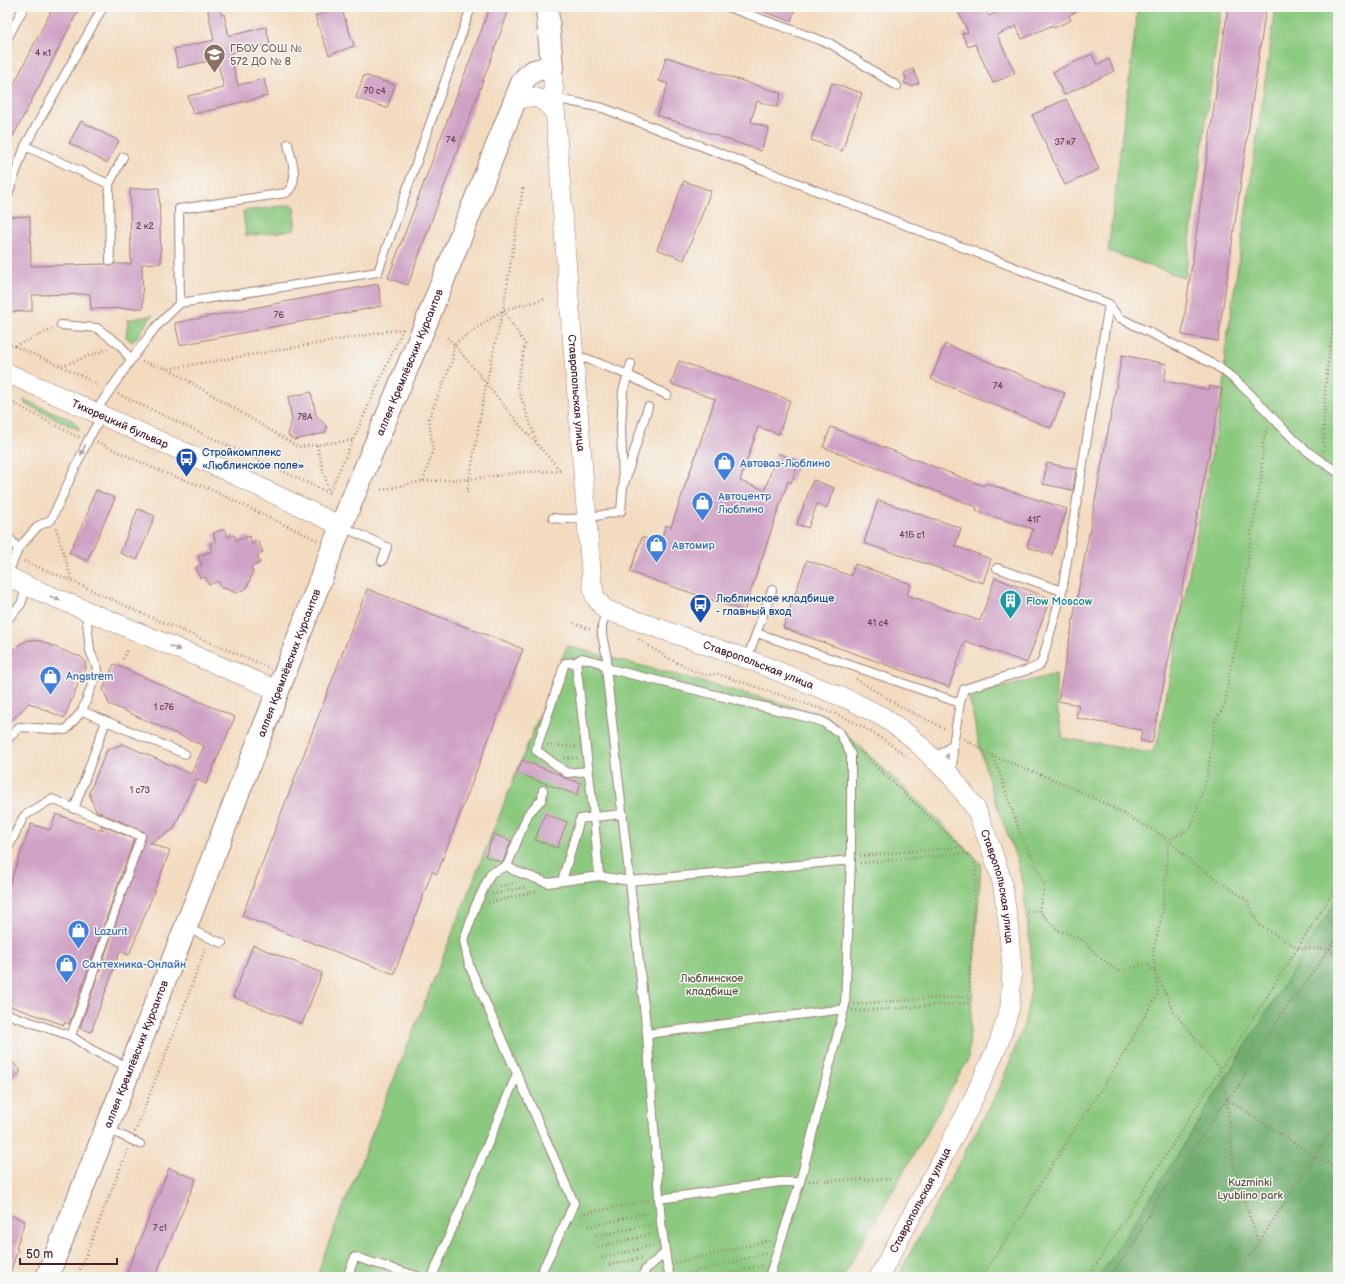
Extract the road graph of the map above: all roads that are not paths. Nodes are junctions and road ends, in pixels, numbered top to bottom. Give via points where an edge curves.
1 (24, 7) edge
2 (103, 7) edge
3 (471, 7) edge
4 (728, 7) edge
5 (547, 15) edge
6 (7, 39) edge
7 (552, 68) junction
8 (522, 82) junction
9 (897, 86) dead end
10 (514, 103) junction
11 (555, 106) junction
12 (288, 144) dead end
13 (25, 146) junction
14 (123, 157) dead end
15 (109, 184) junction
16 (7, 197) edge
17 (110, 261) dead end
18 (180, 303) junction
19 (1109, 304) junction
20 (61, 325) road end
21 (131, 360) junction
22 (574, 361) junction
23 (631, 364) dead end
24 (7, 373) edge
25 (628, 375) junction
26 (667, 395) dead end
27 (648, 407) dead end
28 (98, 414) junction
29 (1338, 472) edge
30 (623, 487) junction
31 (553, 518) dead end
32 (586, 518) junction
33 (341, 526) junction
34 (7, 535) edge
35 (18, 549) junction
36 (382, 561) dead end
37 (997, 568) dead end
38 (9, 570) edge
39 (27, 586) junction
40 (772, 590) dead end
41 (1062, 591) junction
42 (86, 610) junction
43 (606, 610) junction
44 (7, 620) edge
45 (757, 634) junction
46 (747, 660) junction
47 (576, 662) junction
48 (606, 668) junction
49 (278, 691) junction
50 (960, 703) junction
51 (82, 711) junction
52 (106, 721) junction
53 (7, 740) edge
54 (953, 745) junction
55 (185, 754) dead end
56 (935, 758) junction
57 (589, 771) junction
58 (952, 777) junction
59 (544, 790) dead end
60 (74, 808) junction
61 (623, 814) junction
62 (594, 817) junction
63 (7, 850) edge
64 (851, 860) junction
65 (507, 866) junction
66 (599, 876) junction
67 (562, 881) junction
68 (630, 881) junction
69 (186, 928) junction
70 (222, 943) dead end
71 (845, 1007) junction
72 (7, 1014) edge
73 (648, 1034) junction
74 (71, 1036) junction
75 (130, 1069) junction
76 (517, 1074) junction
77 (106, 1129) junction
78 (140, 1144) dead end
79 (800, 1182) junction
80 (659, 1199) junction
81 (665, 1253) junction
82 (46, 1277) edge
83 (346, 1277) edge
84 (420, 1277) edge
85 (432, 1277) edge
86 (539, 1277) edge
87 (642, 1277) edge
88 (670, 1277) edge
89 (769, 1277) edge
90 (879, 1277) edge

1 - 6 lane
2 - 13 lane
3 - 18 lane via 378,272
4 - 9 lane via 831,44
5 - 7 main road, Ставропольская улица
5 - 8 main road
7 - 8 main road, аллея Кремлёвских Курсантов via 538,69 526,76
7 - 11 street, Ставропольская улица
8 - 10 main road, аллея Кремлёвских Курсантов
10 - 11 street via 526,97 533,97
10 - 33 main road, аллея Кремлёвских Курсантов
11 - 19 lane via 603,108
11 - 22 street, Ставропольская улица
12 - 18 lane via 295,177 290,190 286,193 179,209
13 - 15 lane
13 - 16 lane
14 - 15 lane
15 - 17 lane
18 - 21 lane via 154,329
19 - 29 lane via 1118,317 1224,371 1246,388 1300,446
19 - 41 lane
20 - 21 lane via 97,328 120,345
21 - 28 lane via 110,390
22 - 25 lane via 585,358
22 - 32 street, Ставропольская улица
23 - 25 lane
24 - 28 street, Тихорецкий бульвар
25 - 26 lane
25 - 30 lane via 623,392 621,428
27 - 30 lane
28 - 33 street, Тихорецкий бульвар
28 -> 35 lane via 51,520 38,526
30 - 32 lane via 621,511
31 - 32 lane
32 - 43 street, Ставропольская улица via 592,583 595,596
33 - 36 lane via 387,547
33 - 49 main road, аллея Кремлёвских Курсантов
34 - 35 lane
35 - 38 lane
37 - 41 lane
38 - 39 street
39 -> 42 street
39 - 44 lane via 21,604
40 - 45 lane
41 - 50 lane via 1040,665 964,689
42 -> 49 street
42 - 51 lane via 90,651 98,670
43 - 46 street, Ставропольская улица
43 - 48 lane via 602,626
45 - 46 lane
45 - 50 lane
46 - 56 street, Ставропольская улица via 852,701 884,717
47 - 48 lane via 582,658 601,663
47 - 57 lane
47 - 57 lane via 565,662 536,750 567,773
48 - 61 lane
48 - 64 lane via 821,721 840,733 851,755
49 - 69 main road, аллея Кремлёвских Курсантов
50 - 54 lane
51 - 52 lane
51 - 53 lane via 66,730 19,727
52 - 55 lane
52 - 60 lane
54 - 56 lane
54 - 58 lane
56 - 58 street, Ставропольская улица
57 - 62 lane
58 - 90 street, Ставропольская улица via 976,809 1002,881 1012,968 1010,1008 999,1043 969,1108
59 - 65 lane via 542,799 528,814
60 - 63 lane via 52,799 24,816
60 - 74 lane via 141,836
61 - 62 lane
61 - 68 lane
62 - 66 lane
62 - 67 lane via 580,819
64 - 68 lane
64 - 71 lane
65 - 67 lane via 548,883
65 - 76 lane via 491,873 475,907 464,940 469,965
66 - 67 lane
66 - 68 lane
68 - 73 lane
69 - 70 lane
69 - 75 main road, аллея Кремлёвских Курсантов
71 - 73 lane
71 - 79 lane
72 - 74 lane
73 - 80 lane
74 - 75 lane
75 - 77 main road, аллея Кремлёвских Курсантов
76 - 85 lane
76 - 86 lane via 574,1203
77 - 78 lane
77 - 82 main road, аллея Кремлёвских Курсантов
79 - 80 lane via 780,1182
79 - 89 lane
80 - 81 lane
81 - 87 lane via 646,1269
81 - 88 lane
83 - 84 lane via 354,1257

